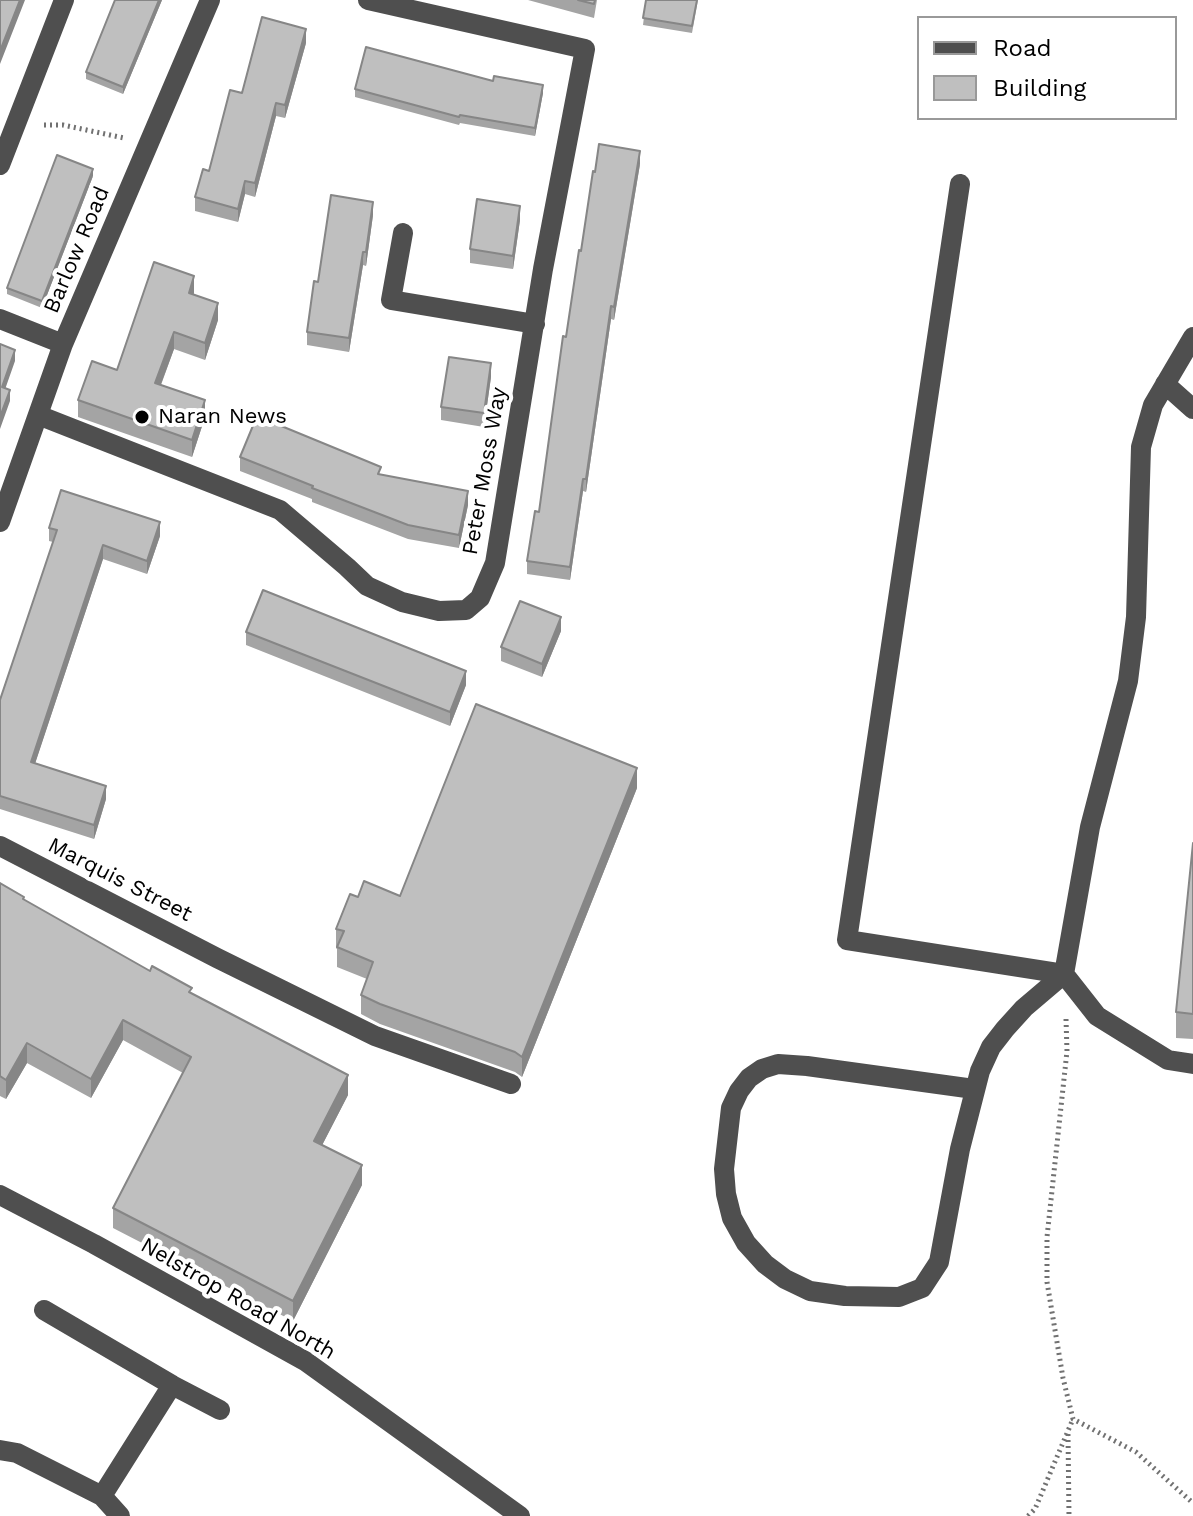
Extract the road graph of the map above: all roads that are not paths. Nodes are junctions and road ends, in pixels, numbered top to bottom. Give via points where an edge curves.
1 (64, 0) edge
2 (210, 0) edge
3 (368, 0) edge
4 (0, 165) edge
5 (960, 184) dead end
6 (403, 233) dead end
7 (0, 319) edge
8 (535, 324) junction
9 (1193, 337) edge
10 (63, 344) junction
11 (1165, 384) junction
12 (1193, 409) edge
13 (38, 415) junction
14 (0, 522) edge
15 (0, 846) edge
16 (1064, 974) junction
17 (1193, 1064) edge
18 (511, 1084) dead end
19 (974, 1089) junction
20 (0, 1195) edge
21 (44, 1310) dead end
22 (172, 1385) junction
23 (220, 1410) dead end
24 (0, 1450) edge
25 (102, 1496) junction
26 (120, 1516) edge
27 (520, 1516) edge

1 - 4 street
2 - 10 street, Barlow Road
3 - 8 street, Peter Moss Way via 585,49
5 - 16 street via 847,940
6 - 8 street via 391,300
7 - 10 street
8 - 13 street, Peter Moss Way via 495,563 480,598 466,610 439,611 390,597 367,586 280,510
9 - 11 street
10 - 13 street, Barlow Road
11 - 12 street
11 - 16 street via 1141,447 1136,617 1128,681 1090,827
13 - 14 street, Barlow Road
15 - 18 street, Marquis Street via 375,1036
16 - 17 street via 1097,1016 1168,1060
16 - 19 street via 1005,1029 991,1047
19 - 19 street via 939,1262 922,1288 899,1297 810,1291 785,1279 746,1243 732,1218 724,1169 731,1108 749,1078 762,1069 807,1066
20 - 27 street, Nelstrop Road North via 305,1361
21 - 22 street
22 - 23 street
22 - 25 street
24 - 25 street via 17,1453
25 - 26 street

